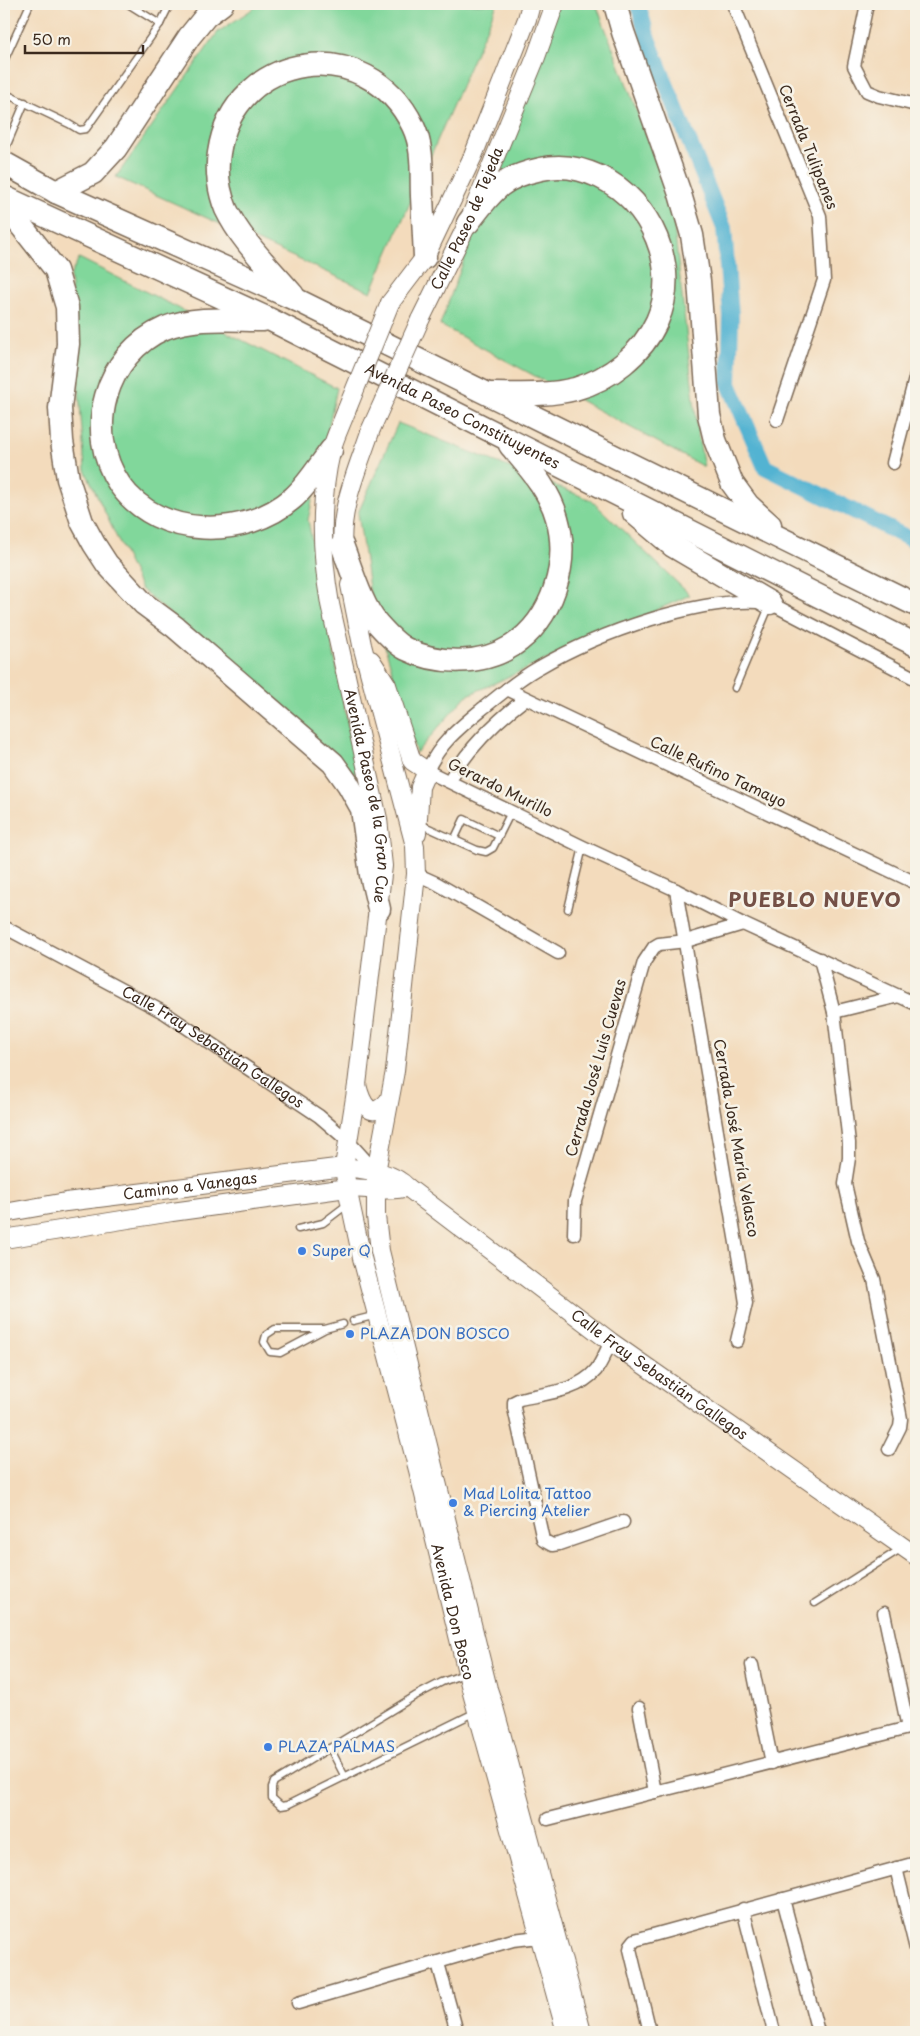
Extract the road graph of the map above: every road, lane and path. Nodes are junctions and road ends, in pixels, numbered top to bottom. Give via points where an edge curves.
1 (30, 4) edge
2 (128, 4) edge
3 (170, 4) edge
4 (222, 4) edge
5 (531, 4) edge
6 (555, 4) edge
7 (615, 4) edge
8 (733, 4) edge
9 (867, 4) edge
10 (160, 24) junction
11 (4, 61) edge
12 (4, 92) edge
13 (25, 102) junction
14 (916, 105) edge
15 (4, 152) edge
16 (4, 163) edge
17 (56, 192) junction
18 (4, 197) edge
19 (4, 204) edge
20 (468, 223) junction
21 (425, 257) junction
22 (299, 301) junction
23 (269, 320) junction
24 (916, 375) edge
25 (489, 394) junction
26 (347, 409) joint
27 (777, 420) dead end
28 (371, 428) joint
29 (503, 437) junction
30 (331, 450) junction
31 (893, 464) dead end
32 (609, 491) junction
33 (787, 541) junction
34 (342, 545) junction
35 (770, 603) junction
36 (916, 605) edge
37 (362, 645) junction
38 (916, 645) edge
39 (916, 679) edge
40 (735, 688) dead end
41 (507, 689) junction
42 (525, 699) junction
43 (427, 771) junction
44 (449, 781) junction
45 (511, 812) junction
46 (418, 824) junction
47 (499, 836) junction
48 (454, 840) junction
49 (415, 846) junction
50 (583, 847) junction
51 (416, 874) junction
52 (916, 883) edge
53 (676, 890) junction
54 (568, 909) dead end
55 (379, 910) junction
56 (744, 924) junction
57 (4, 927) edge
58 (686, 941) junction
59 (558, 953) dead end
60 (820, 959) junction
61 (899, 996) junction
62 (916, 1004) edge
63 (834, 1012) junction
64 (357, 1085) junction
65 (389, 1100) junction
66 (348, 1141) junction
67 (344, 1167) junction
68 (376, 1180) junction
69 (348, 1195) junction
70 (4, 1213) edge
71 (298, 1229) dead end
72 (574, 1234) dead end
73 (4, 1239) edge
74 (395, 1311) junction
75 (376, 1315) junction
76 (353, 1321) dead end
77 (342, 1324) dead end
78 (325, 1329) junction
79 (738, 1341) dead end
80 (611, 1342) junction
81 (889, 1449) dead end
82 (623, 1522) dead end
83 (910, 1552) edge
84 (815, 1603) dead end
85 (884, 1613) dead end
86 (752, 1666) dead end
87 (475, 1671) junction
88 (639, 1708) dead end
89 (486, 1709) junction
90 (912, 1727) edge
91 (330, 1748) junction
92 (772, 1763) junction
93 (345, 1777) junction
94 (655, 1792) junction
95 (548, 1819) dead end
96 (916, 1863) edge
97 (896, 1868) junction
98 (782, 1899) junction
99 (743, 1909) junction
100 (540, 1937) junction
101 (916, 1949) edge
102 (438, 1963) junction
103 (298, 2002) dead end
104 (457, 2032) edge
105 (566, 2032) edge
106 (582, 2032) edge
107 (650, 2032) edge
108 (774, 2032) edge
109 (818, 2032) edge

1 - 11 lane
2 - 10 lane
3 - 10 lane
4 - 17 highway via 206,16 189,37 116,148 93,173
5 - 21 main road, Calle Paseo de Tejeda via 473,156
6 - 20 main road, Calle Paseo de Tejeda
7 - 33 highway via 692,235 715,440 732,483 748,505
8 - 27 street, Cerrada Tulipanes via 820,216 824,280
9 - 14 street via 854,66 867,90
10 - 13 lane via 86,129 76,129
12 - 13 lane
13 - 15 lane
16 - 17 highway, Avenida Paseo Constituyentes
17 - 22 highway, Avenida Paseo Constituyentes
18 - 23 highway, Avenida Paseo Constituyentes
19 - 55 highway via 56,270 67,307 68,344 60,408 62,442 68,479 82,522 107,564 144,604 333,763 362,809
20 - 25 highway via 487,198 514,178 545,168 575,168 606,180 632,200 658,241 664,272 658,320 639,349 613,372 561,392
20 - 28 main road, Calle Paseo de Tejeda, bridge
21 - 22 highway via 421,154 413,128 398,102 375,81 346,68 316,64 288,69 250,92 231,116 220,145 218,177 233,222
21 - 26 main road, Calle Paseo de Tejeda, bridge via 390,303
22 - 25 highway, Avenida Paseo Constituyentes
23 - 29 highway, Avenida Paseo Constituyentes
23 - 30 highway via 192,321 164,329 139,344 112,378 103,405 102,432 113,473 129,496 157,515 188,526 222,528 253,521 281,507 305,486
24 - 31 street
25 - 33 highway, Avenida Paseo Constituyentes
26 - 30 main road, Avenida Paseo de la Gran Cue
28 - 34 main road, Avenida Paseo de la Gran Cue via 346,504
29 - 32 highway, Avenida Paseo Constituyentes
29 - 34 highway via 546,490 557,518 562,546 558,578 546,609 512,646 482,658 459,660 435,659 405,648 376,623
30 - 55 main road, Avenida Paseo de la Gran Cue via 323,496 324,568 378,819 383,866
32 - 35 highway via 673,546
32 - 38 highway, Avenida Paseo Constituyentes
33 - 36 highway, Avenida Paseo Constituyentes
34 - 37 main road, Avenida Paseo de la Gran Cue
35 - 39 street
35 - 40 lane
35 - 41 street via 726,603 689,609 630,627 537,668
37 - 43 main road via 387,685 412,761
37 - 49 main road, Avenida Paseo de la Gran Cue
41 - 42 street, Calle Rufino Tamayo
41 - 43 street via 441,745
42 - 44 street via 502,716 472,747
42 - 52 street, Calle Rufino Tamayo
43 - 44 street, Gerardo Murillo
43 - 46 main road via 420,787
44 - 45 street, Gerardo Murillo
45 - 47 lane
45 - 50 street, Gerardo Murillo
46 - 48 lane
46 - 49 main road
47 - 48 lane via 493,848 486,852
47 - 48 lane via 464,819
49 - 51 main road, Avenida Paseo de la Gran Cue
50 - 53 street, Gerardo Murillo
50 - 54 lane
51 - 59 street
51 - 65 main road, Avenida Paseo de la Gran Cue via 395,1071
53 - 56 street, Gerardo Murillo
53 - 58 street, Cerrada José María Velasco
55 - 64 main road, Avenida Paseo de la Gran Cue
56 - 58 street
56 - 60 street, Gerardo Murillo
57 - 66 street, Calle Fray Sebastián Gallegos via 165,1014 319,1116
58 - 72 street, Cerrada José Luis Cuevas via 659,944 644,962 574,1201
58 - 79 street, Cerrada José María Velasco via 746,1303
60 - 61 street, Gerardo Murillo
60 - 63 street
61 - 62 street, Gerardo Murillo
61 - 63 street
63 - 81 street via 849,1143 845,1184 858,1241 874,1279 901,1419
64 - 65 main road via 361,1101 367,1108 381,1109
64 - 66 main road, Avenida Paseo de la Gran Cue
65 - 68 main road, Avenida Paseo de la Gran Cue
66 - 67 main road, Avenida Paseo de la Gran Cue
66 - 68 street, Calle Fray Sebastián Gallegos
67 - 68 main road, Camino a Vanegas
67 - 69 main road, Avenida Paseo de la Gran Cue
67 - 70 main road, Camino a Vanegas via 66,1202
68 - 69 main road, Camino a Vanegas
68 - 74 main road, Avenida Don Bosco via 377,1236
68 - 80 main road, Calle Fray Sebastián Gallegos via 400,1179
69 - 71 lane via 323,1223
69 - 73 main road, Camino a Vanegas via 163,1214
69 - 75 main road, Avenida Don Bosco
74 - 75 lane
74 - 87 main road, Avenida Don Bosco
75 - 76 lane
75 - 87 main road, Avenida Don Bosco
77 - 78 lane
78 - 78 lane via 275,1329 266,1335 264,1342 270,1352 280,1353
80 - 82 street via 596,1369 580,1383 572,1388 520,1399 514,1402 514,1408 543,1540 552,1545 558,1544
80 - 83 main road, Calle Fray Sebastián Gallegos
83 - 84 lane
85 - 90 street
86 - 92 street
87 - 89 main road, Avenida Don Bosco
87 - 91 lane via 429,1688
88 - 94 street
89 - 93 lane
89 - 100 main road, Avenida Don Bosco
89 - 106 main road, Avenida Don Bosco
90 - 92 street
91 - 93 lane
91 - 93 lane via 274,1782 272,1798 281,1806 287,1805
92 - 94 street
94 - 95 street
96 - 97 street
97 - 98 street
97 - 101 street
98 - 99 street
98 - 109 street
99 - 107 street via 633,1942 630,1949
99 - 108 street
100 - 102 street via 513,1940
100 - 105 main road, Avenida Don Bosco
102 - 103 street
102 - 104 street

